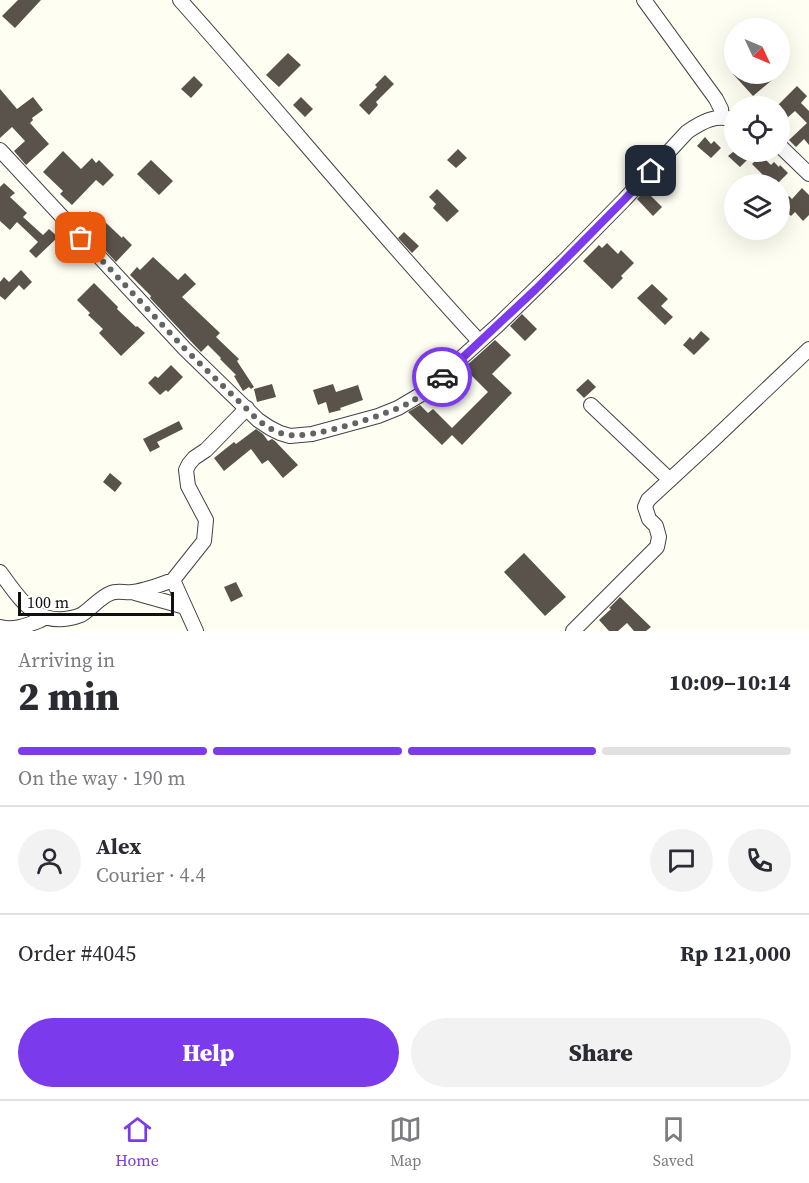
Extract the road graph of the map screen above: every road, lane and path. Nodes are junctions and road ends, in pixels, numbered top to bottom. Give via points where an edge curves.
1 (180, 0) edge
2 (644, 0) edge
3 (724, 112) edge
4 (724, 119) edge
5 (0, 150) edge
6 (790, 156) edge
7 (809, 174) edge
8 (479, 341) junction
9 (809, 349) edge
10 (591, 405) dead end
11 (247, 408) junction
12 (670, 480) junction
13 (0, 572) edge
14 (173, 580) junction
15 (132, 592) junction
16 (185, 607) junction
17 (41, 620) junction
18 (0, 627) edge
19 (196, 631) edge
20 (573, 631) edge

1 - 8 street
2 - 3 street
4 - 8 street via 701,122 687,132 536,289
5 - 11 street via 185,349
6 - 7 street
8 - 11 street via 433,386 409,403 340,427 290,436 270,429
9 - 12 street
10 - 12 street
11 - 14 street via 186,470 188,486 206,520 204,542
12 - 20 street via 645,507 656,526 657,548
13 - 17 street via 25,607
14 - 15 street
14 - 16 street
15 - 16 street
15 - 17 street via 112,592 88,611 64,622
16 - 19 street
17 - 18 street via 27,626

